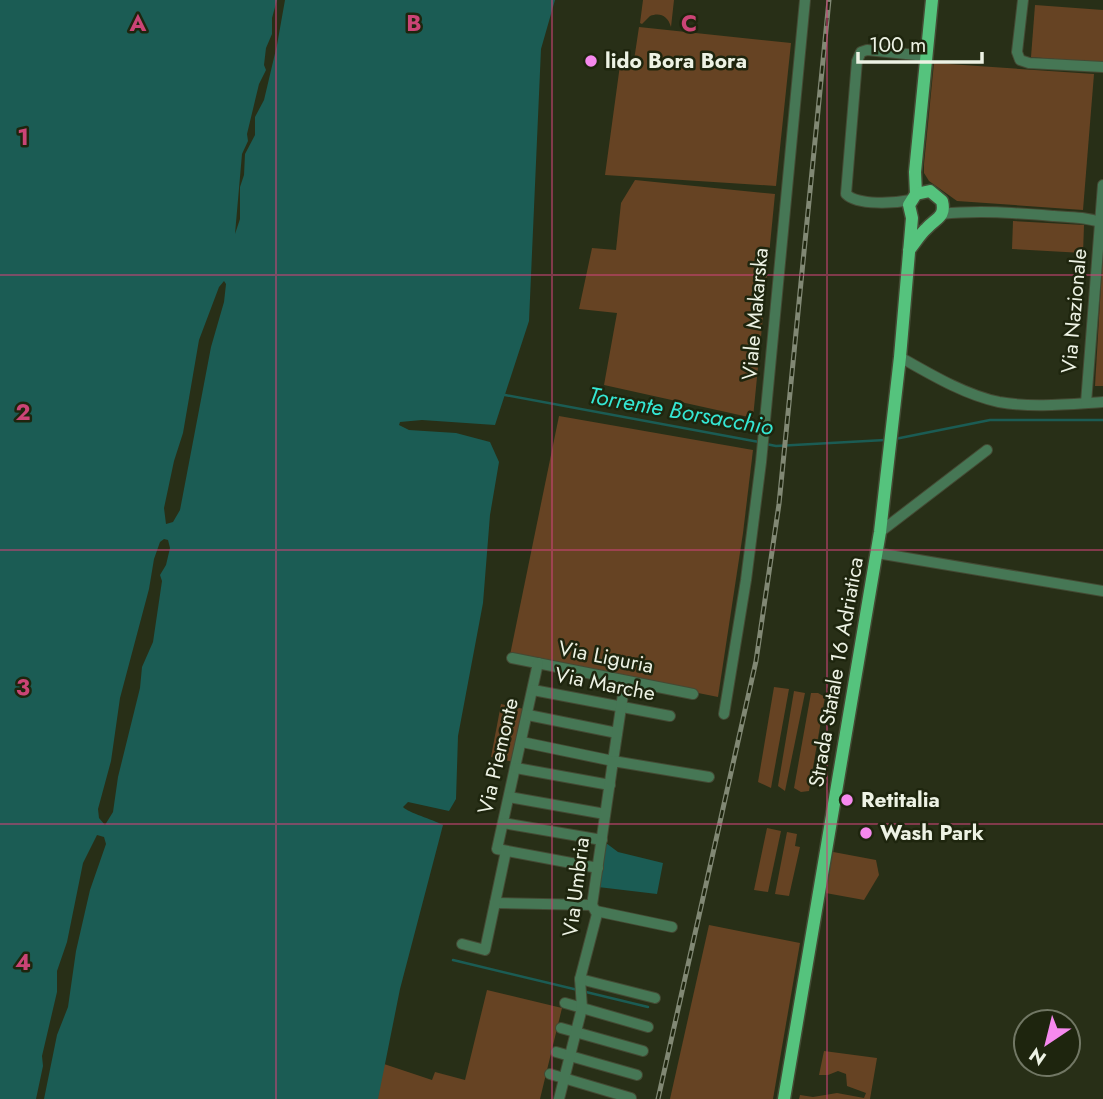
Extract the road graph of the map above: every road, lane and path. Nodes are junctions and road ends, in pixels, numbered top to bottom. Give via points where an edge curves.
1 (804, 0) edge
2 (932, 0) edge
3 (1023, 0) edge
4 (926, 55) junction
5 (1103, 67) edge
6 (1103, 186) edge
7 (915, 203) junction
8 (942, 208) junction
9 (1102, 222) edge
10 (929, 225) junction
11 (909, 250) junction
12 (900, 357) junction
13 (1103, 402) edge
14 (1086, 403) junction
15 (987, 450) dead end
16 (880, 532) junction
17 (877, 553) junction
18 (1103, 591) edge
19 (512, 658) dead end
20 (538, 663) junction
21 (625, 681) junction
22 (533, 690) junction
23 (693, 694) dead end
24 (621, 707) junction
25 (724, 714) dead end
26 (528, 715) junction
27 (670, 716) dead end
28 (617, 733) junction
29 (522, 742) junction
30 (613, 761) junction
31 (516, 768) junction
32 (709, 777) dead end
33 (610, 785) junction
34 (509, 797) junction
35 (606, 814) junction
36 (503, 823) junction
37 (602, 840) junction
38 (506, 851) junction
39 (598, 868) junction
40 (495, 903) junction
41 (594, 908) junction
42 (672, 928) dead end
43 (462, 944) dead end
44 (580, 979) junction
45 (655, 998) dead end
46 (565, 1003) dead end
47 (582, 1008) junction
48 (648, 1027) dead end
49 (561, 1028) dead end
50 (576, 1032) junction
51 (643, 1051) dead end
52 (556, 1052) dead end
53 (570, 1056) junction
54 (550, 1074) dead end
55 (637, 1075) dead end
56 (564, 1078) junction
57 (631, 1098) edge
58 (559, 1099) edge
59 (784, 1099) edge

1 - 25 street, Viale Makarska via 761,462
2 - 4 main road, Strada Statale 16 Adriatica
3 - 5 street via 1020,60
4 - 7 main road, Strada Statale 16 Adriatica
4 - 7 street via 861,52 845,190 851,199
6 - 9 street, Via Nazionale
7 - 8 main road via 935,194
7 - 10 main road via 919,224
7 - 11 main road, Strada Statale 16 Adriatica
8 - 9 street, Via Nazionale
8 - 10 main road via 939,219
9 - 14 street, Via Nazionale
10 - 11 main road
11 - 12 main road, Strada Statale 16 Adriatica
12 - 14 street via 997,401
12 - 16 main road, Strada Statale 16 Adriatica
13 - 14 street
15 - 16 street
16 - 17 main road, Strada Statale 16 Adriatica
17 - 18 street
17 - 59 main road, Strada Statale 16 Adriatica
19 - 20 street, Via Liguria
20 - 21 street, Via Liguria
20 - 22 street, Via Piemonte
21 - 23 street, Via Liguria
21 - 24 street, Via Umbria
22 - 24 street, Via Marche
22 - 26 street, Via Piemonte
24 - 27 street, Via Marche
24 - 28 street, Via Umbria
26 - 28 street
26 - 29 street, Via Piemonte
28 - 30 street, Via Umbria
29 - 30 street
29 - 31 street, Via Piemonte
30 - 32 street
30 - 33 street, Via Umbria
31 - 33 street
31 - 34 street, Via Piemonte
33 - 35 street, Via Umbria
34 - 35 street
34 - 36 street, Via Piemonte
35 - 37 street, Via Umbria
36 - 37 street
36 - 38 street, Via Piemonte via 497,849
37 - 39 street, Via Umbria
38 - 39 street
38 - 40 street
39 - 41 street, Via Umbria
40 - 41 street
40 - 43 street via 485,950
41 - 42 street
41 - 44 street, Via Umbria via 597,914
44 - 45 street
44 - 47 street, Via Umbria
46 - 47 street
47 - 48 street
47 - 50 street, Via Umbria
49 - 50 street
50 - 51 street
50 - 53 street, Via Umbria
52 - 53 street
53 - 55 street
53 - 56 street, Via Umbria
54 - 56 street
56 - 57 street
56 - 58 street, Via Umbria

